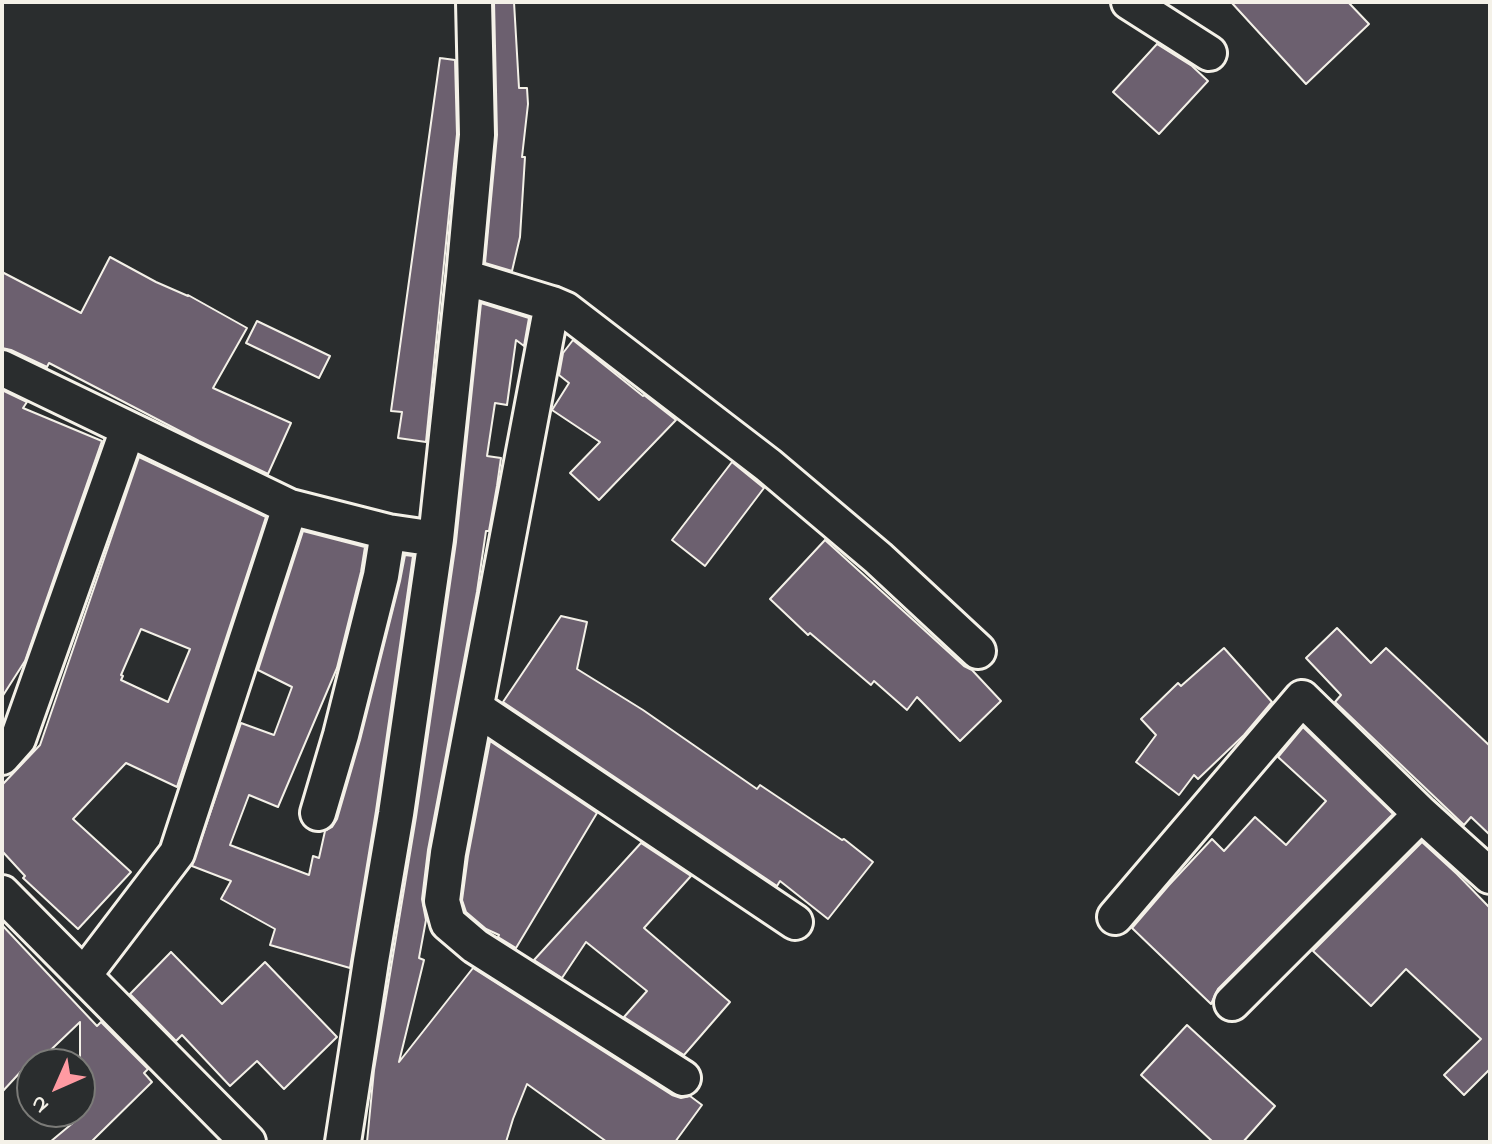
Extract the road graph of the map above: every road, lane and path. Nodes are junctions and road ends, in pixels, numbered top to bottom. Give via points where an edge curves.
1 (474, 2) edge
2 (1129, 2) edge
3 (1209, 53) dead end
4 (464, 277) junction
5 (552, 304) junction
6 (2, 368) edge
7 (128, 429) junction
8 (290, 507) junction
9 (388, 532) junction
10 (436, 539) junction
11 (978, 651) dead end
12 (476, 708) junction
13 (2, 757) edge
14 (318, 813) dead end
15 (1421, 814) junction
16 (1490, 876) edge
17 (2, 893) edge
18 (1115, 917) dead end
19 (795, 922) dead end
20 (84, 975) junction
21 (1232, 1003) dead end
22 (683, 1078) dead end
23 (248, 1142) edge
24 (343, 1142) edge

1 - 4 street via 477,135
2 - 3 street
4 - 5 street
4 - 10 street
5 - 11 street via 768,465
5 - 12 street
6 - 7 street
7 - 8 street
7 - 13 street via 18,739
8 - 9 street
8 - 20 street via 177,853
9 - 10 street
9 - 14 street via 374,605
10 - 24 street
12 - 19 street
12 - 22 street via 445,877 442,901 448,923 475,946
15 - 16 street
15 - 18 street via 1302,698
15 - 21 street
17 - 20 street
20 - 23 street

